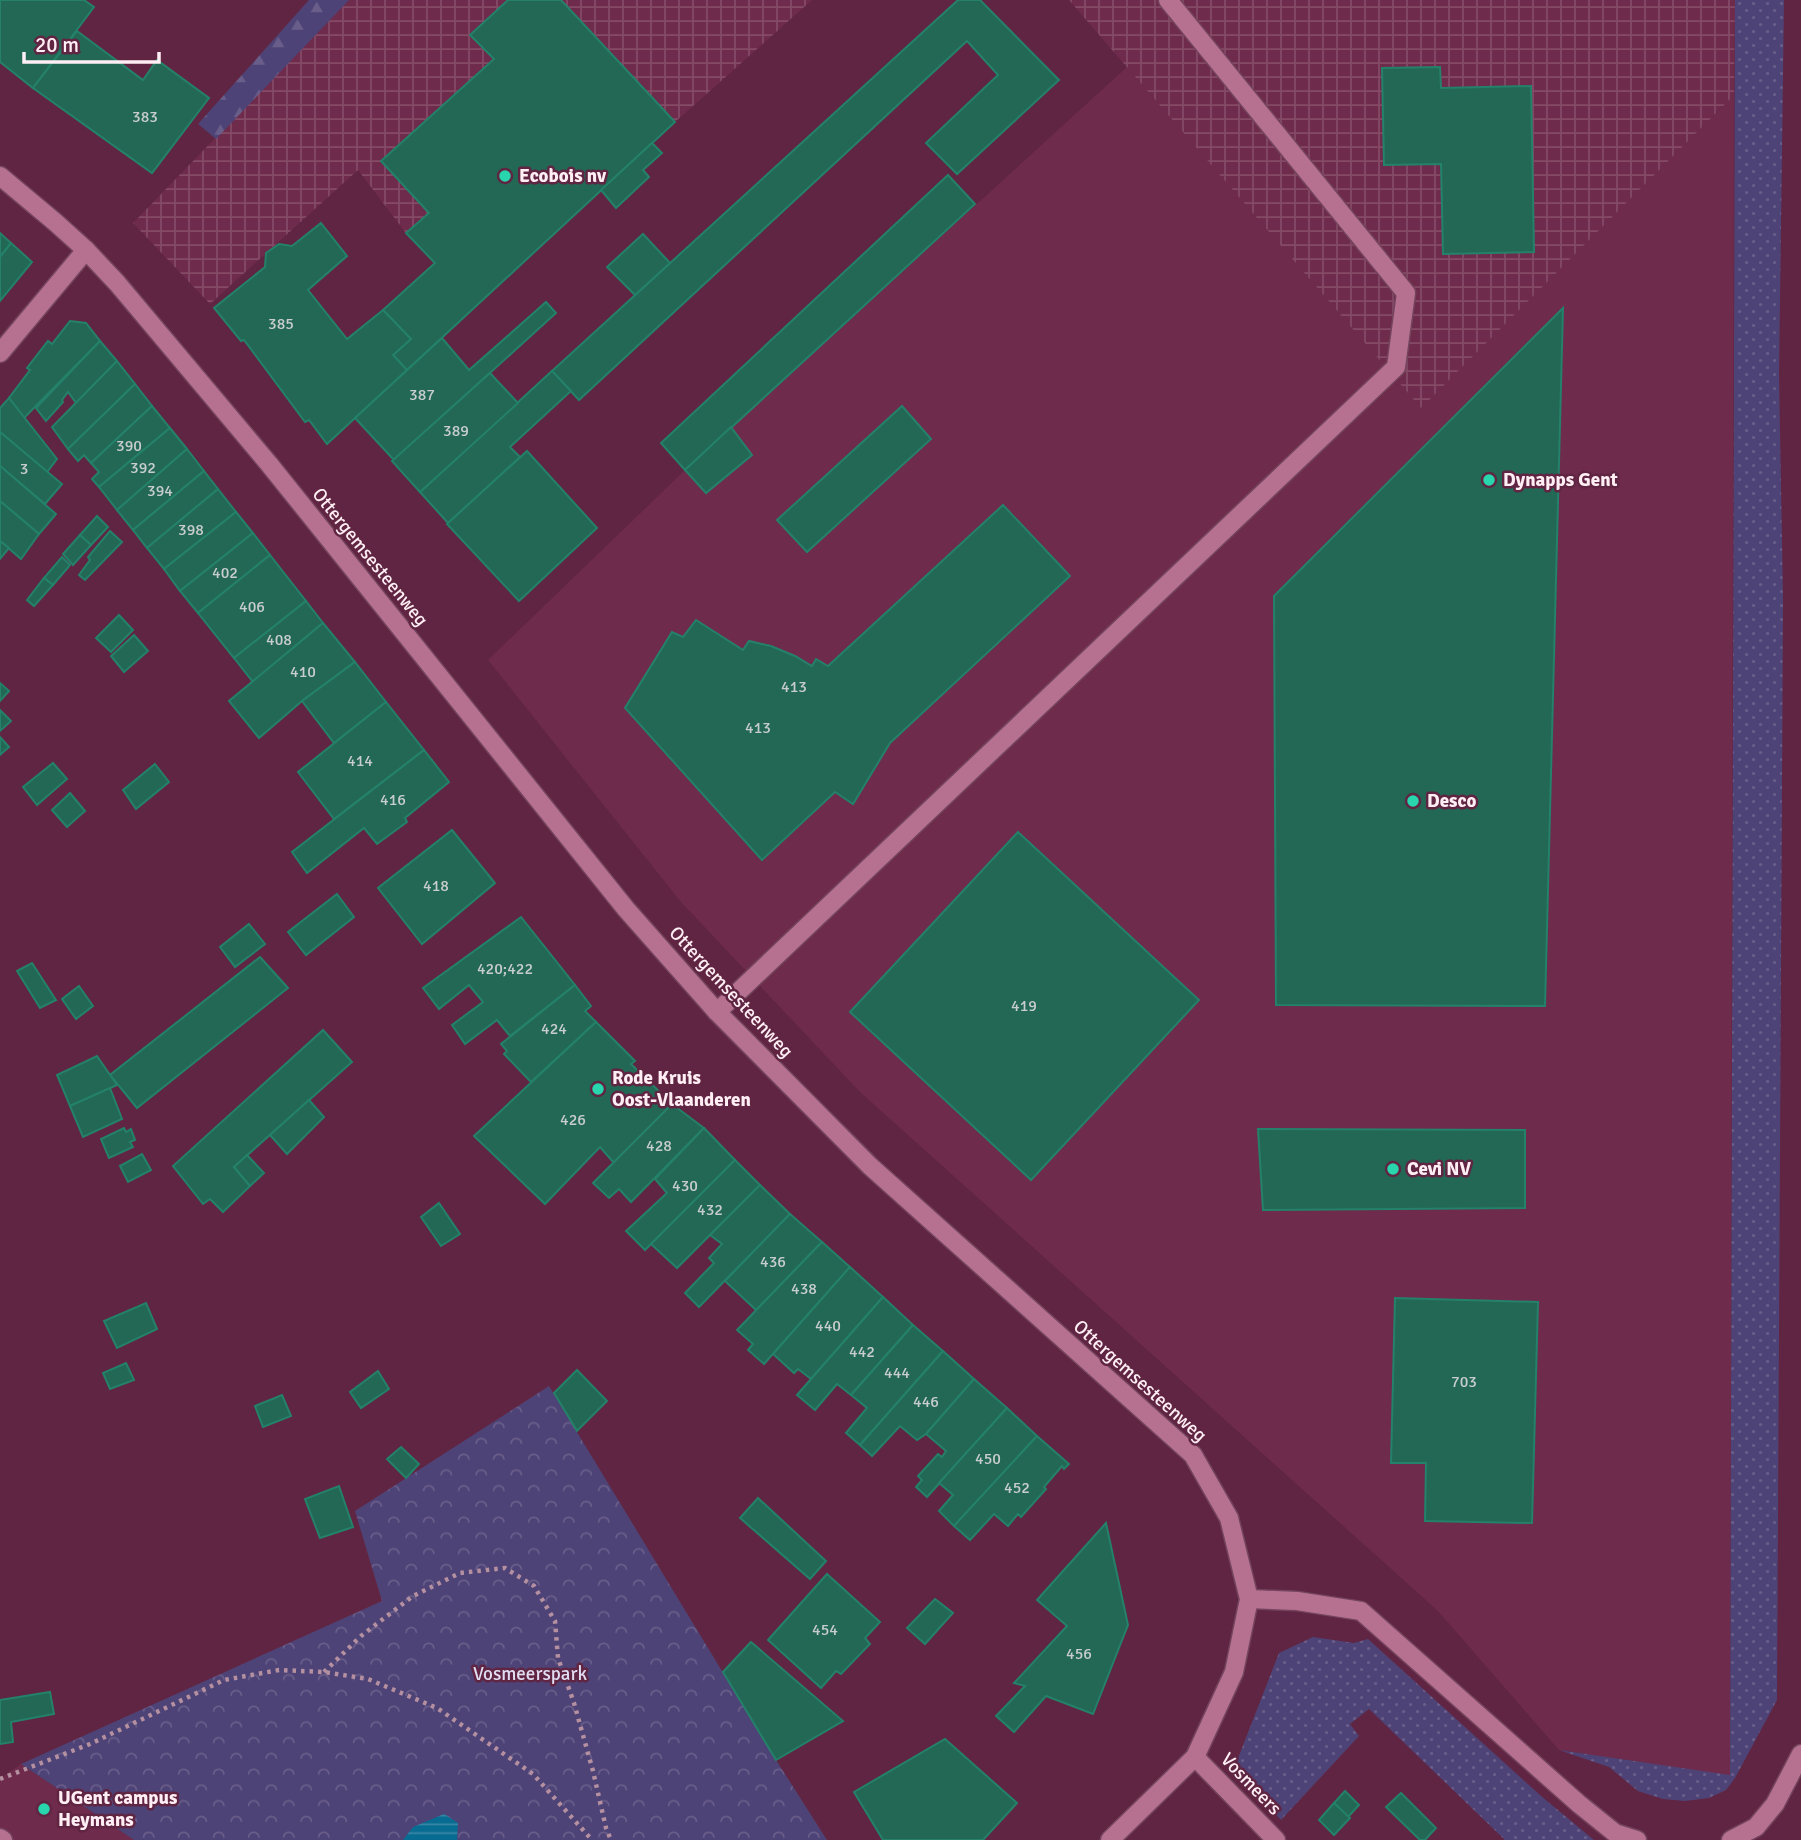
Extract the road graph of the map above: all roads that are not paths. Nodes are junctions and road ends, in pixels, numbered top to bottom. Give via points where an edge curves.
1 (1168, 0) edge
2 (0, 177) edge
3 (86, 250) junction
4 (0, 353) edge
5 (717, 1012) junction
6 (1249, 1599) junction
7 (1801, 1754) edge
8 (1195, 1757) junction
9 (1110, 1840) edge
10 (1276, 1840) edge
11 (1637, 1840) edge
12 (1731, 1840) edge

1 - 5 street via 1406,293 1396,367
2 - 3 street, Ottergemsesteenweg
3 - 4 street
3 - 5 street, Ottergemsesteenweg via 269,464 626,909
5 - 6 street, Ottergemsesteenweg via 870,1166 1193,1455 1229,1518
6 - 8 street, Ottergemsesteenweg via 1234,1672
6 - 11 street via 1361,1611 1579,1804 1615,1833
7 - 12 street via 1775,1804 1756,1827
8 - 9 street, Ottergemsesteenweg
8 - 10 street, Vosmeers

